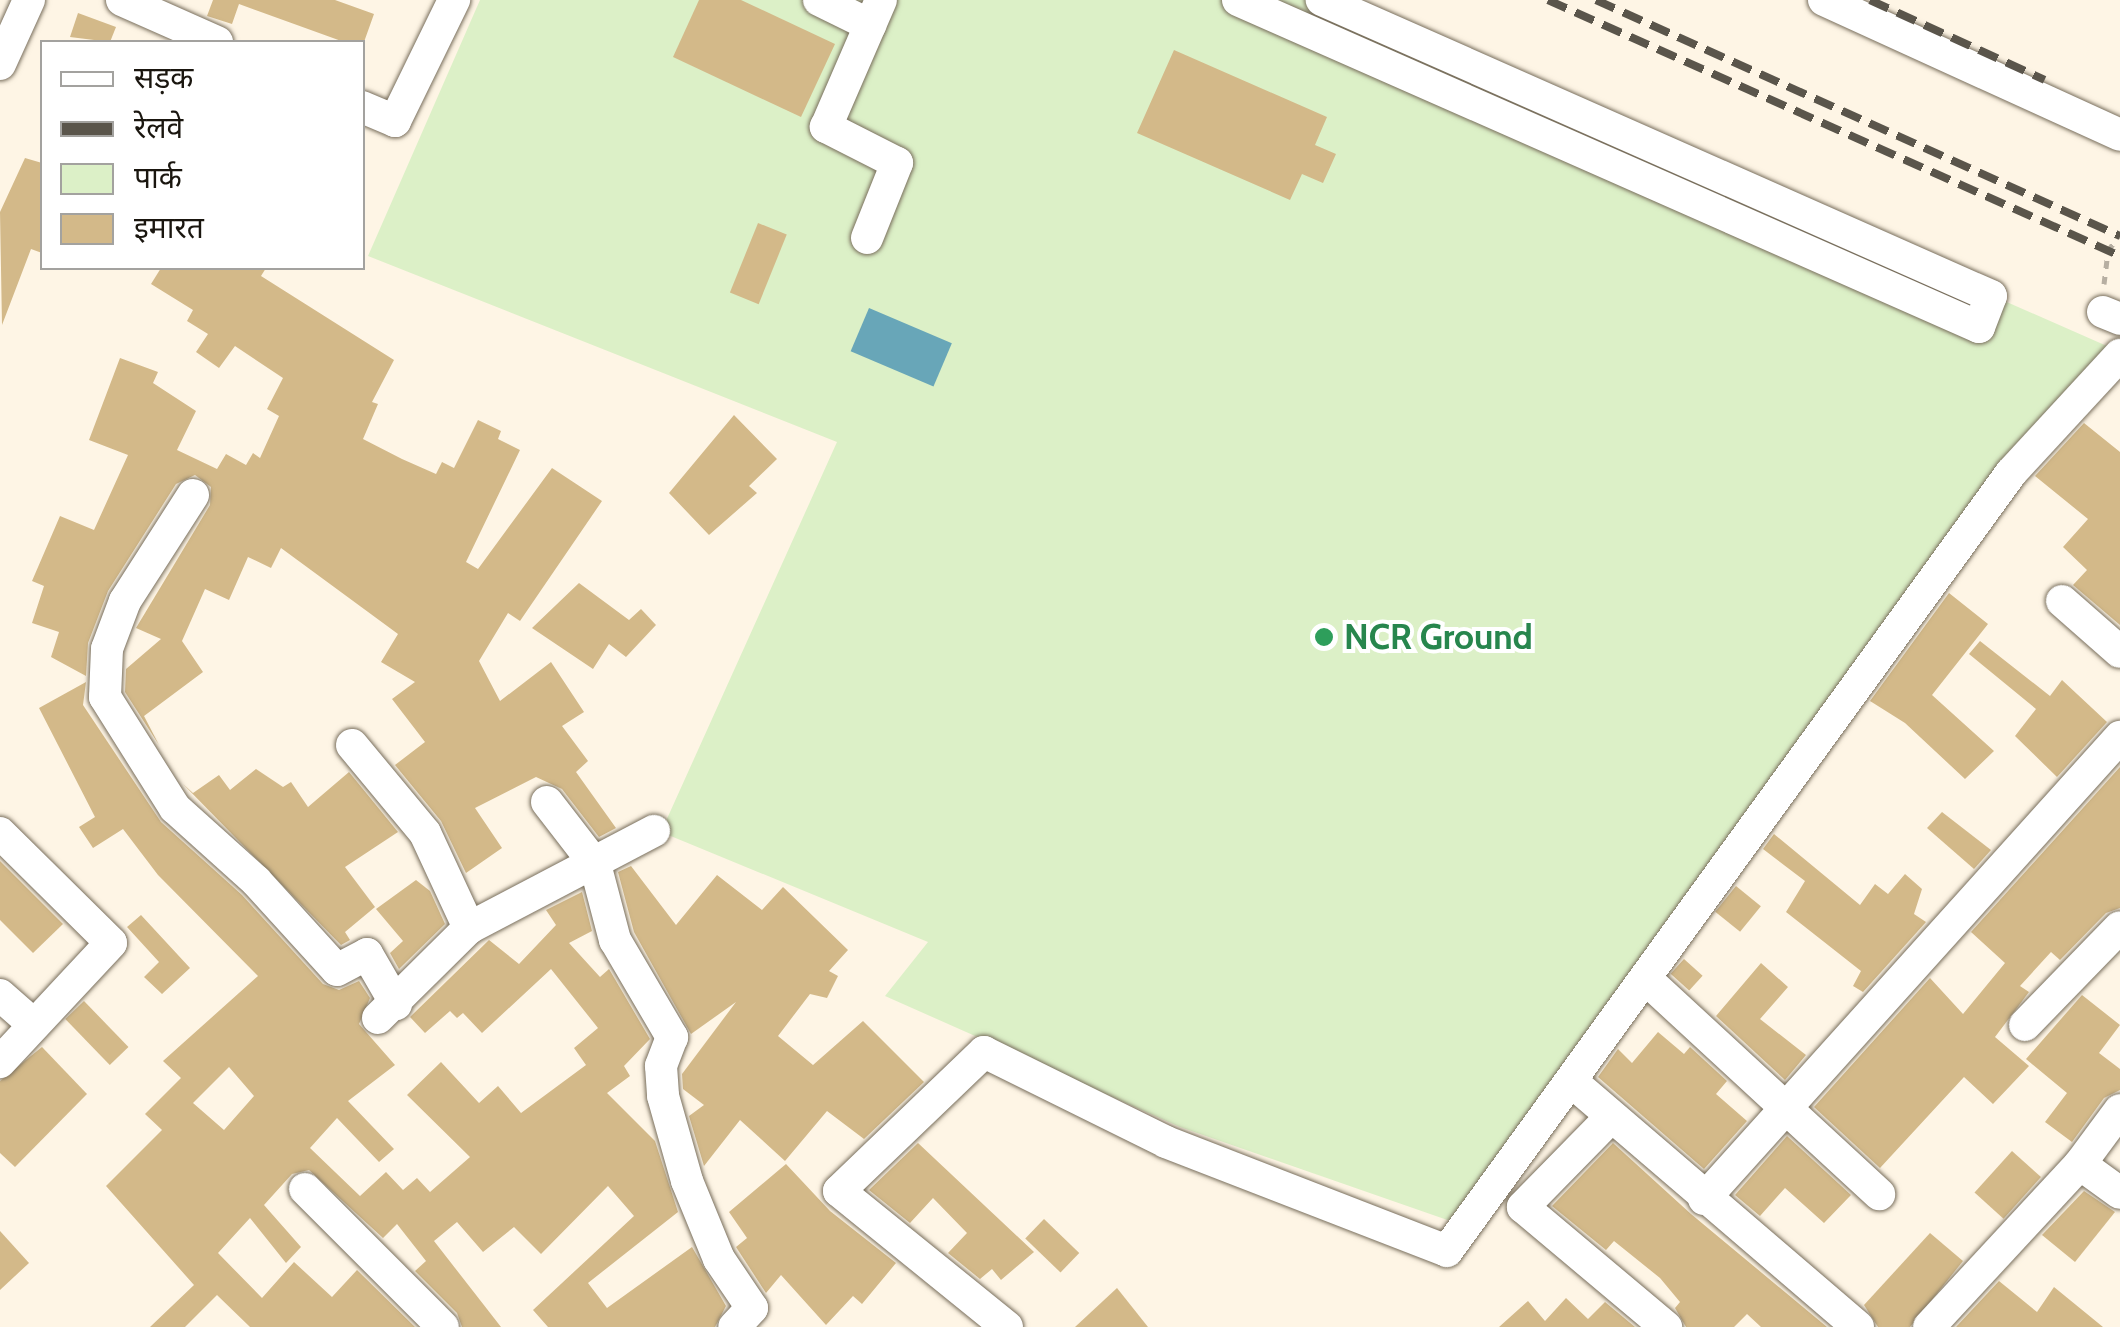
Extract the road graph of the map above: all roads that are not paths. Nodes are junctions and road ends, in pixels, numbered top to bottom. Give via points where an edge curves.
1 (30, 0) edge
2 (122, 0) edge
3 (454, 0) edge
4 (819, 0) edge
5 (1238, 0) edge
6 (1322, 0) edge
7 (1824, 0) edge
8 (876, 12) edge
9 (212, 40) edge
10 (0, 64) edge
11 (365, 108) edge
12 (2120, 135) edge
13 (868, 238) dead end
14 (2120, 355) edge
15 (193, 496) dead end
16 (2062, 601) dead end
17 (2120, 652) edge
18 (2120, 737) edge
19 (352, 745) dead end
20 (547, 802) dead end
21 (654, 831) dead end
22 (0, 833) edge
23 (595, 864) junction
24 (2120, 927) edge
25 (469, 928) junction
26 (1647, 980) junction
27 (0, 994) edge
28 (34, 1024) junction
29 (2025, 1026) dead end
30 (0, 1062) edge
31 (1571, 1081) junction
32 (1783, 1106) junction
33 (2120, 1110) edge
34 (1611, 1117) junction
35 (2080, 1164) junction
36 (306, 1189) dead end
37 (2120, 1193) edge
38 (1879, 1194) dead end
39 (1704, 1199) junction
40 (443, 1327) edge
41 (734, 1327) edge
42 (1007, 1327) edge
43 (1666, 1327) edge
44 (1858, 1327) edge
45 (1928, 1327) edge

1 - 10 street
2 - 9 street
3 - 11 street via 394,121
4 - 8 street
5 - 6 street via 1979,327 1991,296
7 - 12 street
8 - 13 street via 826,127 897,163
14 - 26 street via 2011,473
15 - 25 street via 124,602 108,649 105,697 174,808 256,881 337,970 367,954 387,1011
16 - 17 street
18 - 32 street
19 - 25 street via 425,833
20 - 23 street
21 - 23 street
22 - 28 street via 110,943
23 - 25 street
23 - 41 street via 616,940 672,1037 662,1066 664,1096 687,1181 719,1259 752,1308
24 - 29 street
26 - 31 street
26 - 32 street
27 - 28 street
28 - 30 street
31 - 34 street
31 - 42 street via 1447,1251 1166,1142 984,1052 839,1191
32 - 38 street
32 - 39 street
33 - 35 street
34 - 39 street
34 - 43 street via 1523,1207
35 - 37 street
35 - 45 street
36 - 40 street
39 - 44 street

